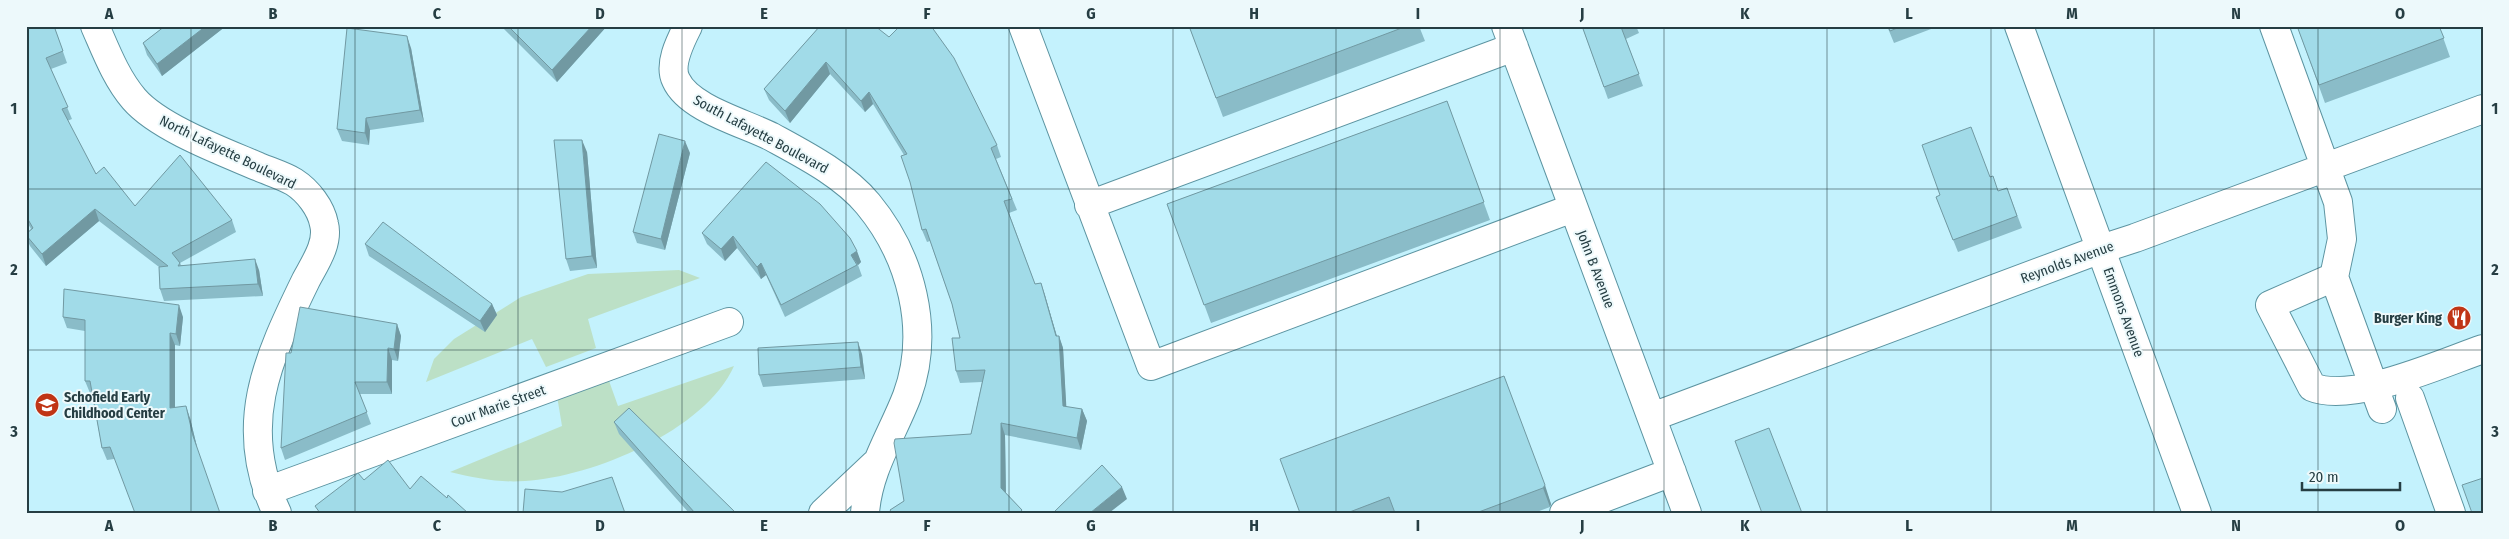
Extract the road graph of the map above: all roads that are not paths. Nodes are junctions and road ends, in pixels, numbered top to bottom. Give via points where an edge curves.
1 (95, 26) edge
2 (688, 26) edge
3 (1022, 26) edge
4 (2019, 26) edge
5 (2274, 26) edge
6 (1510, 37) edge
7 (2483, 110) edge
8 (2325, 168) junction
9 (1089, 205) junction
10 (1573, 208) junction
11 (2101, 249) junction
12 (2334, 277) junction
13 (729, 322) dead end
14 (2483, 349) edge
15 (2378, 398) junction
16 (2410, 398) dead end
17 (1652, 418) junction
18 (877, 462) junction
19 (1672, 472) junction
20 (272, 502) edge
21 (823, 513) edge
22 (865, 513) edge
23 (1564, 513) edge
24 (1687, 513) edge
25 (2197, 513) edge
26 (2451, 513) edge

1 - 20 street, North Lafayette Boulevard via 112,67 134,100 166,123 295,182 315,201 325,224 323,246 280,334 261,389 259,451
2 - 18 street, South Lafayette Boulevard via 675,52 675,79 685,93 701,104 771,137 843,180 867,203 888,231 906,268 914,299 917,350 907,396
3 - 9 street
4 - 11 street, Emmons Avenue
5 - 8 street
6 - 9 street
6 - 10 street, John B Avenue
7 - 8 street, Reynolds Avenue
8 - 11 street, Reynolds Avenue
8 - 12 street via 2338,202 2342,224 2340,258
9 - 10 street via 1151,366
10 - 17 street, John B Avenue
11 - 17 street, Reynolds Avenue
11 - 25 street, Emmons Avenue
12 - 15 street
12 - 15 street via 2272,302 2270,308 2312,387
13 - 20 street, Cour Marie Street
14 - 15 street
16 - 26 street
17 - 19 street, John B Avenue
18 - 21 street
18 - 22 street, South Lafayette Boulevard via 866,495
19 - 23 street
19 - 24 street, John B Avenue

